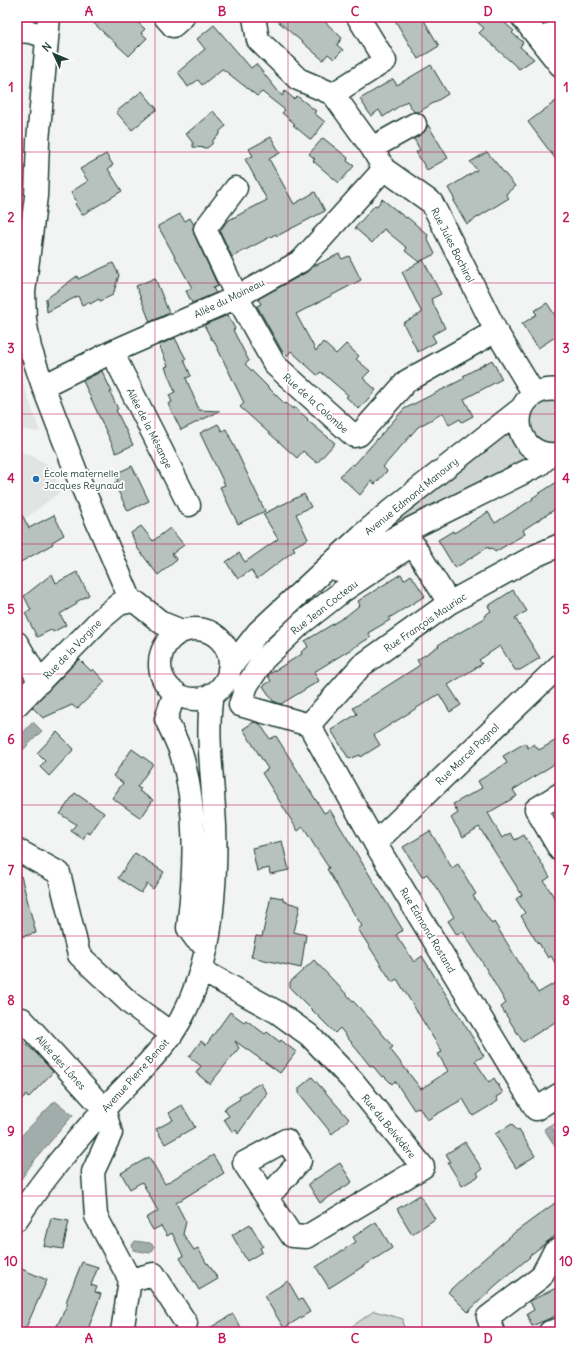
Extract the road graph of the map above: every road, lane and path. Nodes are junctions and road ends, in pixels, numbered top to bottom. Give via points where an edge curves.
1 (165, 17) edge
2 (183, 17) edge
3 (254, 17) edge
4 (358, 17) edge
5 (522, 17) edge
6 (48, 27) edge
7 (560, 29) edge
8 (17, 31) edge
9 (541, 40) junction
10 (560, 65) edge
11 (333, 94) junction
12 (415, 124) dead end
13 (372, 148) junction
14 (384, 169) junction
15 (236, 188) dead end
16 (27, 195) edge
17 (237, 297) junction
18 (496, 331) junction
19 (23, 348) edge
20 (112, 352) junction
21 (43, 386) junction
22 (545, 392) edge
23 (555, 454) edge
24 (189, 505) dead end
25 (560, 545) edge
26 (304, 590) junction
27 (131, 601) junction
28 (449, 603) junction
29 (152, 616) junction
30 (182, 631) junction
31 (258, 632) junction
32 (220, 639) junction
33 (17, 643) edge
34 (162, 652) junction
35 (560, 665) edge
36 (230, 669) junction
37 (40, 682) junction
38 (212, 694) junction
39 (180, 695) junction
40 (17, 705) edge
41 (309, 725) junction
42 (209, 743) junction
43 (560, 794) edge
44 (375, 844) junction
45 (17, 850) edge
46 (560, 850) edge
47 (207, 946) junction
48 (200, 970) junction
49 (17, 1024) edge
50 (172, 1034) junction
51 (560, 1094) edge
52 (104, 1109) junction
53 (267, 1198) dead end
54 (17, 1219) edge
55 (560, 1249) edge
56 (130, 1280) junction
57 (186, 1323) dead end
58 (560, 1329) edge
59 (122, 1332) edge
60 (493, 1332) edge
61 (550, 1332) edge

1 - 2 street via 172,26
3 - 11 street via 258,40 298,79
4 - 11 street via 385,61
5 - 9 street
6 - 8 street via 31,32
6 - 16 street via 38,141
7 - 9 street
9 - 10 street
11 - 13 street, Rue Jules Bochirol
12 - 13 street
13 - 14 street, Rue Jules Bochirol
14 - 17 street, Allée du Moineau via 301,261
14 - 18 street, Rue Jules Bochirol via 432,203
15 - 17 street via 205,229
16 - 19 street
17 - 18 street, Rue de la Colombe via 275,365 354,436 359,434 407,381
17 - 20 street, Allée du Moineau
18 - 22 street, Rue Jules Bochirol
19 - 21 street
20 - 21 street, Allée du Moineau
20 - 24 street, Allée de la Mésange
21 - 27 street via 78,477
22 - 23 street via 519,416 519,425 521,434 533,449 541,453
22 - 26 street, Avenue Edmond Manoury via 395,507
23 - 26 street, Avenue Edmond Manoury via 539,465 410,529
25 - 28 street, Rue François Mauriac
26 - 31 street, Avenue Edmond Manoury
27 - 29 street
27 - 37 street, Rue de la Vorgine via 119,604 100,620
28 - 41 street, Rue François Mauriac via 361,666
28 - 41 street, Rue Jean Cocteau via 413,544 344,590 302,623 264,659 246,685 240,705
29 - 30 street
29 - 34 street
30 - 32 street via 202,629
30 - 34 street via 167,643
31 - 32 street, Avenue Edmond Manoury
31 - 36 street, Avenue Edmond Manoury
32 - 36 street via 230,658
33 - 37 street
34 - 39 street via 162,674 167,684
35 - 44 street, Rue Marcel Pagnol
36 - 38 street via 220,688
37 - 40 street, Rue de la Vorgine
38 - 39 street via 194,698
38 - 42 street, Avenue Pierre Benoit
39 - 42 street, Avenue Pierre Benoit
39 - 47 street via 166,719 180,751 190,792 193,870 188,928 196,939
41 - 44 street, Rue Edmond Rostand
42 - 47 street, Avenue Pierre Benoit via 214,810 214,871
43 - 46 street via 536,809
44 - 51 street, Rue Edmond Rostand via 536,1109
45 - 50 street via 59,873 79,955 131,1004
47 - 48 street, Avenue Pierre Benoit
48 - 50 street, Avenue Pierre Benoit via 187,1008
48 - 53 street, Rue du Belvédère via 277,1012 309,1035 352,1080 423,1167 306,1237 292,1236
49 - 52 street, Allée des Lônes via 22,1019
50 - 52 street, Avenue Pierre Benoit
52 - 54 street, Avenue Pierre Benoit via 50,1171
52 - 56 street via 111,1133 93,1172 96,1216
55 - 60 street via 554,1252 541,1277 488,1317
56 - 57 street via 154,1274
56 - 59 street
58 - 61 street

